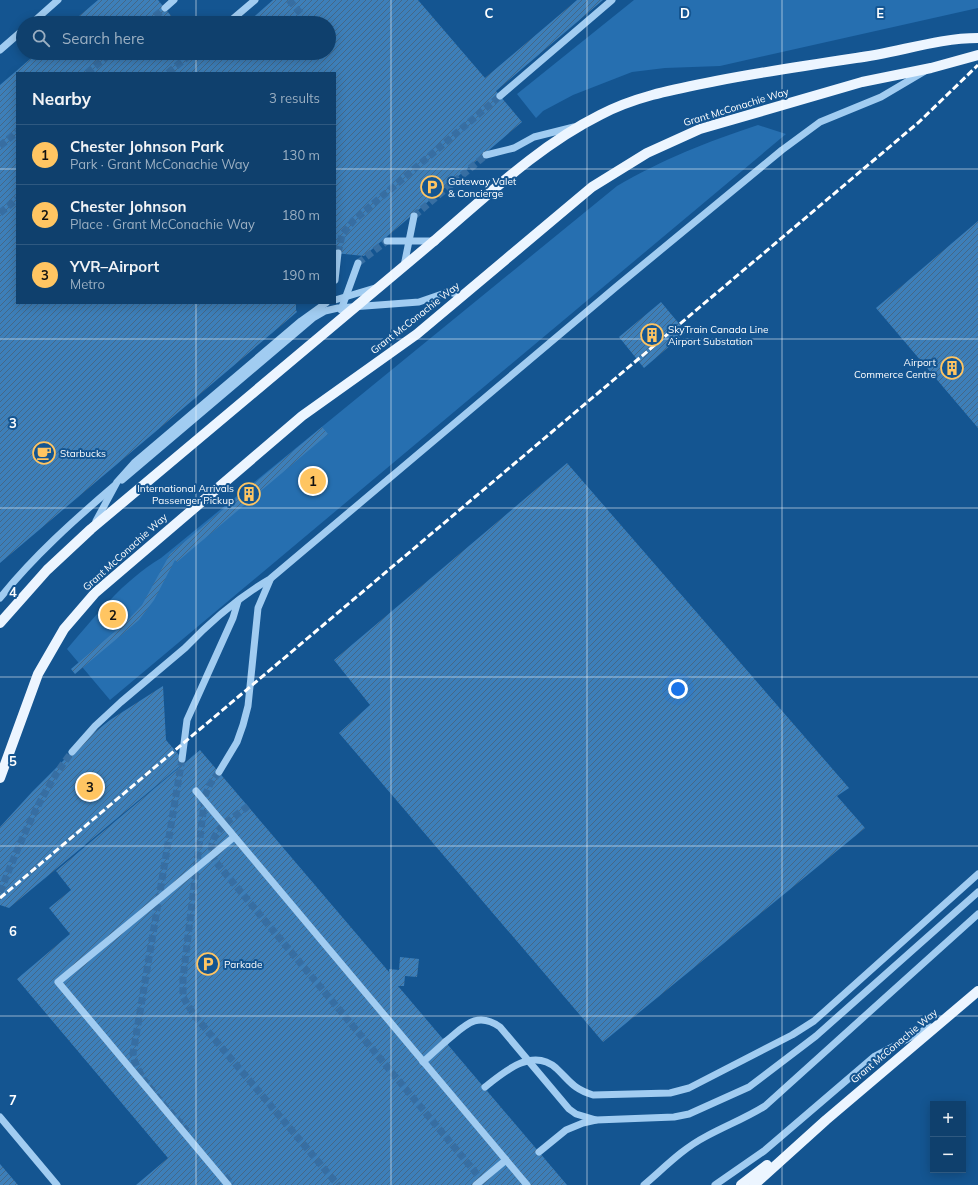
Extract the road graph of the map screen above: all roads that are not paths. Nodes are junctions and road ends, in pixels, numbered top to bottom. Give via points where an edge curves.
1 (58, 0) edge
2 (174, 0) edge
3 (255, 0) edge
4 (612, 0) edge
5 (165, 8) tunnel mouth
6 (40, 16) edge
7 (236, 16) edge
8 (16, 36) edge
9 (978, 38) edge
10 (0, 50) edge
11 (978, 55) edge
12 (931, 68) junction
13 (500, 96) tunnel mouth
14 (578, 126) junction
15 (486, 155) tunnel mouth
16 (414, 216) tunnel mouth
17 (409, 240) junction
18 (387, 241) tunnel mouth
19 (434, 241) junction
20 (338, 253) dead end
21 (358, 263) tunnel mouth
22 (404, 266) junction
23 (336, 271) edge
24 (380, 286) junction
25 (463, 295) junction
26 (336, 300) edge
27 (324, 304) edge
28 (324, 304) edge
29 (313, 318) junction
30 (337, 321) junction
31 (91, 528) junction
32 (270, 579) junction
33 (0, 598) edge
34 (238, 601) junction
35 (0, 623) edge
36 (72, 752) tunnel mouth
37 (182, 759) tunnel mouth
38 (219, 772) tunnel mouth
39 (0, 778) edge
40 (196, 791) dead end
41 (234, 837) junction
42 (978, 874) edge
43 (978, 892) edge
44 (978, 914) edge
45 (978, 991) edge
46 (945, 1019) junction
47 (423, 1062) junction
48 (485, 1087) dead end
49 (0, 1117) edge
50 (596, 1120) junction
51 (826, 1120) junction
52 (539, 1152) dead end
53 (506, 1160) junction
54 (57, 1185) edge
55 (228, 1185) tunnel mouth
56 (476, 1185) edge
57 (527, 1185) edge
58 (644, 1185) edge
59 (715, 1185) edge
60 (741, 1185) edge
61 (754, 1185) edge

1 - 6 lane
2 - 5 lane
3 - 7 lane
4 - 13 lane
8 - 10 lane
9 - 14 main road via 956,38 862,58 771,70 678,88 626,104
11 - 12 main road, Grant McConachie Way
12 - 25 main road, Grant McConachie Way via 862,82 729,120 700,129 647,153 592,187
12 - 32 lane via 881,97 820,122 782,150
14 - 15 lane via 534,137 514,148
14 - 19 main road via 536,155
16 - 17 lane
17 - 18 lane
17 - 19 lane
17 - 22 lane
19 - 22 main road, bridge
20 - 23 lane
21 - 30 lane
22 - 24 main road, bridge
24 - 26 lane, bridge
24 - 30 main road, bridge
25 - 29 lane via 448,292 419,302 338,308 325,311
25 - 39 main road, Grant McConachie Way via 417,334 302,416 95,593 64,629 38,674
27 - 29 lane
28 - 31 lane, bridge via 124,471 100,517
29 - 33 lane via 84,512 22,571
30 - 31 main road, bridge
31 - 35 main road, bridge via 47,570
32 - 34 lane
32 - 38 lane via 258,608 248,706 237,742
34 - 36 lane via 121,702
34 - 37 lane via 233,618 187,720
40 - 41 lane
41 - 47 lane
41 - 55 lane via 58,982
42 - 48 lane via 814,1021 689,1088 670,1093 593,1095 573,1087 555,1068 545,1062 533,1060 509,1067
43 - 50 lane via 816,1036 749,1087 689,1114 674,1117
44 - 58 lane via 765,1106 687,1149
45 - 46 main road, Grant McConachie Way
46 - 51 main road, Grant McConachie Way
46 - 59 lane via 875,1056 764,1152
47 - 50 lane, bridge via 469,1023 476,1019 485,1019 500,1027 569,1109
47 - 53 lane
49 - 54 lane
50 - 52 lane via 566,1130
51 - 60 main road, Grant McConachie Way
51 - 61 main road, Grant McConachie Way
53 - 56 lane
53 - 57 lane

